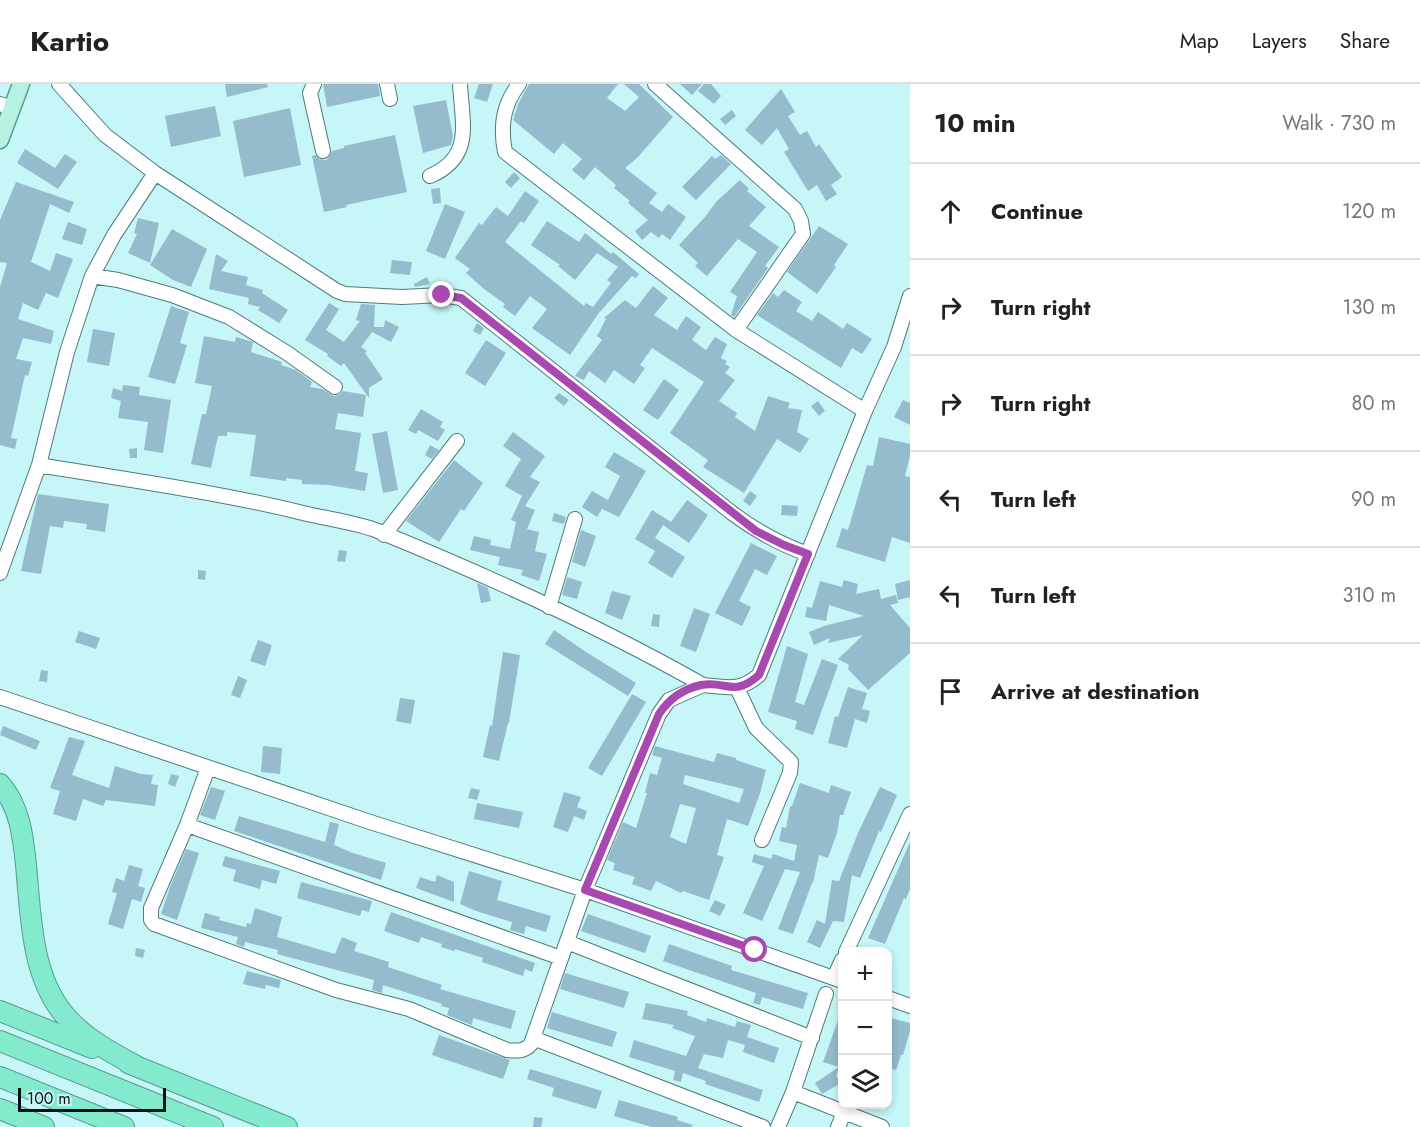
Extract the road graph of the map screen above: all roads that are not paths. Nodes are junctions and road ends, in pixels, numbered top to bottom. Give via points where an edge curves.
1 (21, 84) edge
2 (59, 84) edge
3 (314, 84) edge
4 (387, 84) edge
5 (460, 84) edge
6 (519, 84) edge
7 (655, 84) edge
8 (390, 99) dead end
9 (6, 106) edge
10 (0, 140) edge
11 (323, 151) dead end
12 (155, 173) junction
13 (430, 176) dead end
14 (92, 276) junction
15 (910, 296) edge
16 (736, 330) junction
17 (334, 387) dead end
18 (865, 411) junction
19 (457, 441) dead end
20 (39, 465) junction
21 (575, 519) dead end
22 (384, 535) junction
23 (808, 554) junction
24 (0, 573) edge
25 (549, 607) junction
26 (703, 685) junction
27 (737, 688) junction
28 (0, 697) edge
29 (208, 768) junction
30 (0, 784) edge
31 (910, 814) edge
32 (187, 825) junction
33 (762, 840) dead end
34 (585, 890) junction
35 (567, 942) junction
36 (848, 947) edge
37 (561, 958) junction
38 (838, 980) edge
39 (826, 994) dead end
40 (892, 999) edge
41 (910, 1006) edge
42 (0, 1011) edge
43 (533, 1038) junction
44 (812, 1038) junction
45 (0, 1041) edge
46 (138, 1067) junction
47 (0, 1077) edge
48 (793, 1092) junction
49 (0, 1109) edge
50 (850, 1110) edge
51 (44, 1127) edge
52 (124, 1127) edge
53 (213, 1127) edge
54 (287, 1127) edge
55 (763, 1127) edge
56 (778, 1127) edge
57 (838, 1127) edge
58 (882, 1127) edge

1 - 9 main road
2 - 12 street via 105,135
3 - 11 street via 310,93
4 - 8 street
5 - 13 street via 461,150 453,163
6 - 16 street via 508,97 504,110 505,152
7 - 16 street via 795,209 801,221 803,234
9 - 10 main road
12 - 14 street
12 - 23 street via 337,291 461,298 756,531
14 - 17 street via 172,295 229,317
14 - 20 street via 67,352
15 - 18 street via 894,347
16 - 18 street
18 - 23 street
19 - 22 street
20 - 22 street via 267,505
20 - 24 street
21 - 25 street
22 - 25 street via 457,563
23 - 27 street via 759,675
25 - 26 street
26 - 27 street
26 - 34 street via 669,700 659,714
27 - 33 street via 756,728 791,762
28 - 29 street
29 - 32 street
29 - 34 street
30 - 46 highway via 18,815 33,937 56,1002 69,1021 89,1037
31 - 36 street
32 - 37 street
32 - 43 street via 151,908 154,924 336,990 409,1009 507,1050 527,1049
34 - 35 street
34 - 38 street
35 - 37 street
35 - 44 street
37 - 43 street
39 - 44 street
40 - 41 street
42 - 46 highway
43 - 55 street
44 - 48 street
45 - 53 highway
46 - 54 highway
47 - 52 highway
48 - 50 street
48 - 56 street
49 - 51 highway
50 - 57 street
50 - 58 street

